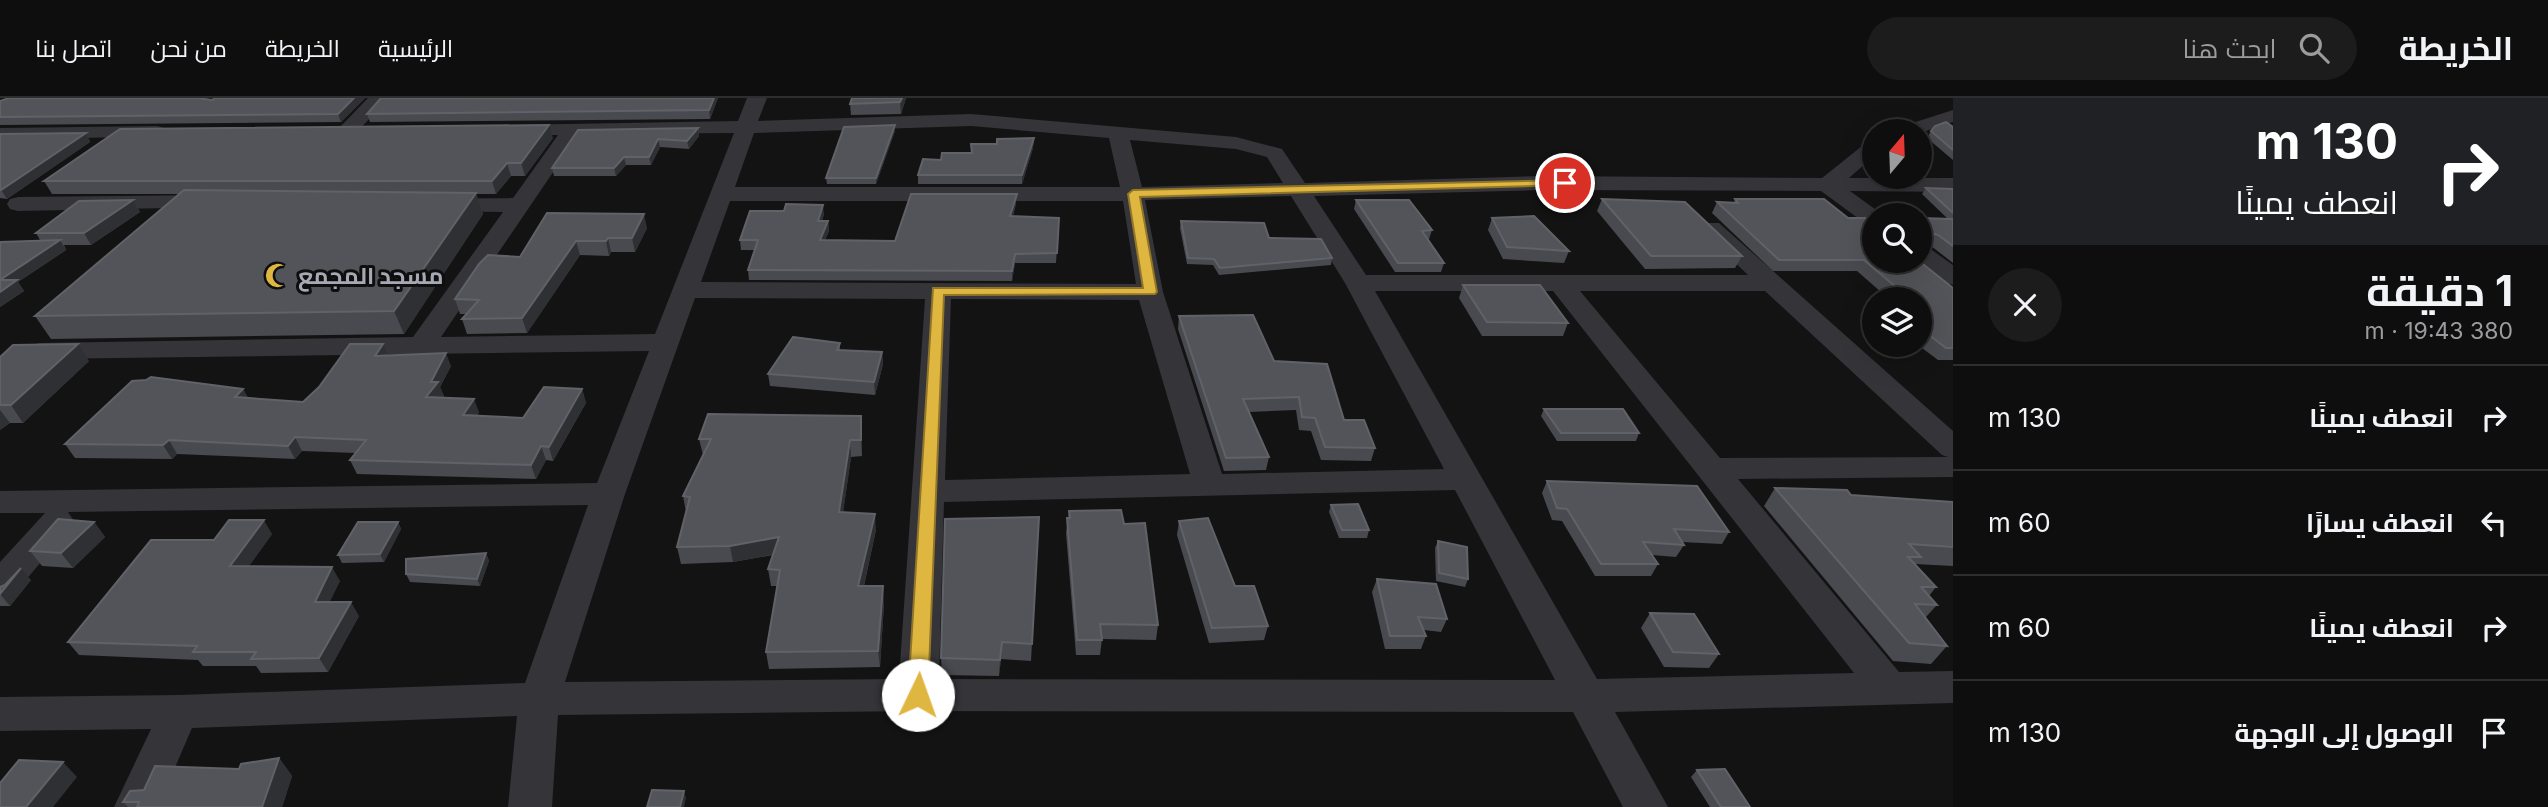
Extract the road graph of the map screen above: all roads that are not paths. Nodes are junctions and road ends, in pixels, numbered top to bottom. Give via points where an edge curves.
1 (379, 98) edge
2 (930, 104) dead end
3 (752, 112) edge
4 (1953, 116) edge
5 (971, 120) junction
6 (1932, 123) edge
7 (573, 128) junction
8 (494, 129) edge
9 (321, 130) edge
10 (348, 130) junction
11 (375, 130) edge
12 (174, 132) edge
13 (121, 133) junction
14 (0, 134) edge
15 (1118, 134) junction
16 (1862, 156) edge
17 (87, 157) edge
18 (52, 180) edge
19 (1664, 183) junction
20 (1827, 185) junction
21 (1953, 185) edge
22 (1302, 191) junction
23 (721, 194) junction
24 (1133, 194) junction
25 (188, 202) junction
26 (229, 202) edge
27 (408, 204) edge
28 (518, 205) junction
29 (9, 210) edge
30 (1862, 210) edge
31 (158, 228) edge
32 (1932, 261) edge
33 (1951, 274) edge
34 (1559, 282) junction
35 (1359, 283) junction
36 (1768, 283) junction
37 (687, 290) junction
38 (938, 291) junction
39 (1150, 292) junction
40 (48, 325) edge
41 (666, 342) junction
42 (420, 347) junction
43 (1953, 448) edge
44 (1953, 467) edge
45 (1711, 469) junction
46 (1467, 479) junction
47 (1210, 486) junction
48 (928, 491) junction
49 (609, 494) junction
50 (0, 502) edge
51 (75, 502) junction
52 (0, 586) edge
53 (1888, 687) junction
54 (1953, 687) edge
55 (918, 695) junction
56 (1584, 696) junction
57 (539, 699) junction
58 (179, 712) junction
59 (0, 713) edge
60 (136, 807) edge
61 (530, 807) edge
62 (1647, 807) edge

1 - 10 street
2 - 5 street
3 - 5 street
3 - 7 street
3 - 23 street
4 - 6 street
5 - 15 street
7 - 8 street
7 - 28 street
9 - 10 street
10 - 11 street
12 - 13 street
13 - 14 street
13 - 17 street
15 - 22 street via 1258,147 1275,153
15 - 24 street
16 - 20 street
18 - 29 street
19 - 20 street
19 - 22 street
19 - 36 street
20 - 21 street
20 - 30 street
22 - 24 street
22 - 35 street
23 - 24 street
23 - 37 street
24 - 39 street
25 - 26 street
25 - 29 street
25 - 31 street
27 - 28 street
28 - 42 street
32 - 33 street
34 - 35 street
34 - 36 street
34 - 45 street
35 - 46 street
36 - 43 street
37 - 38 street
37 - 41 street
38 - 39 street
38 - 48 street
39 - 47 street
40 - 42 street via 18,351
41 - 42 street
41 - 49 street
44 - 45 street
45 - 53 street
46 - 47 street
46 - 56 street
47 - 48 street
48 - 55 street
49 - 51 street
49 - 57 street
50 - 51 street
51 - 52 street
53 - 54 street
53 - 56 street
55 - 56 street
55 - 57 street
56 - 62 street
57 - 58 street
57 - 61 street
58 - 59 street
58 - 60 street

